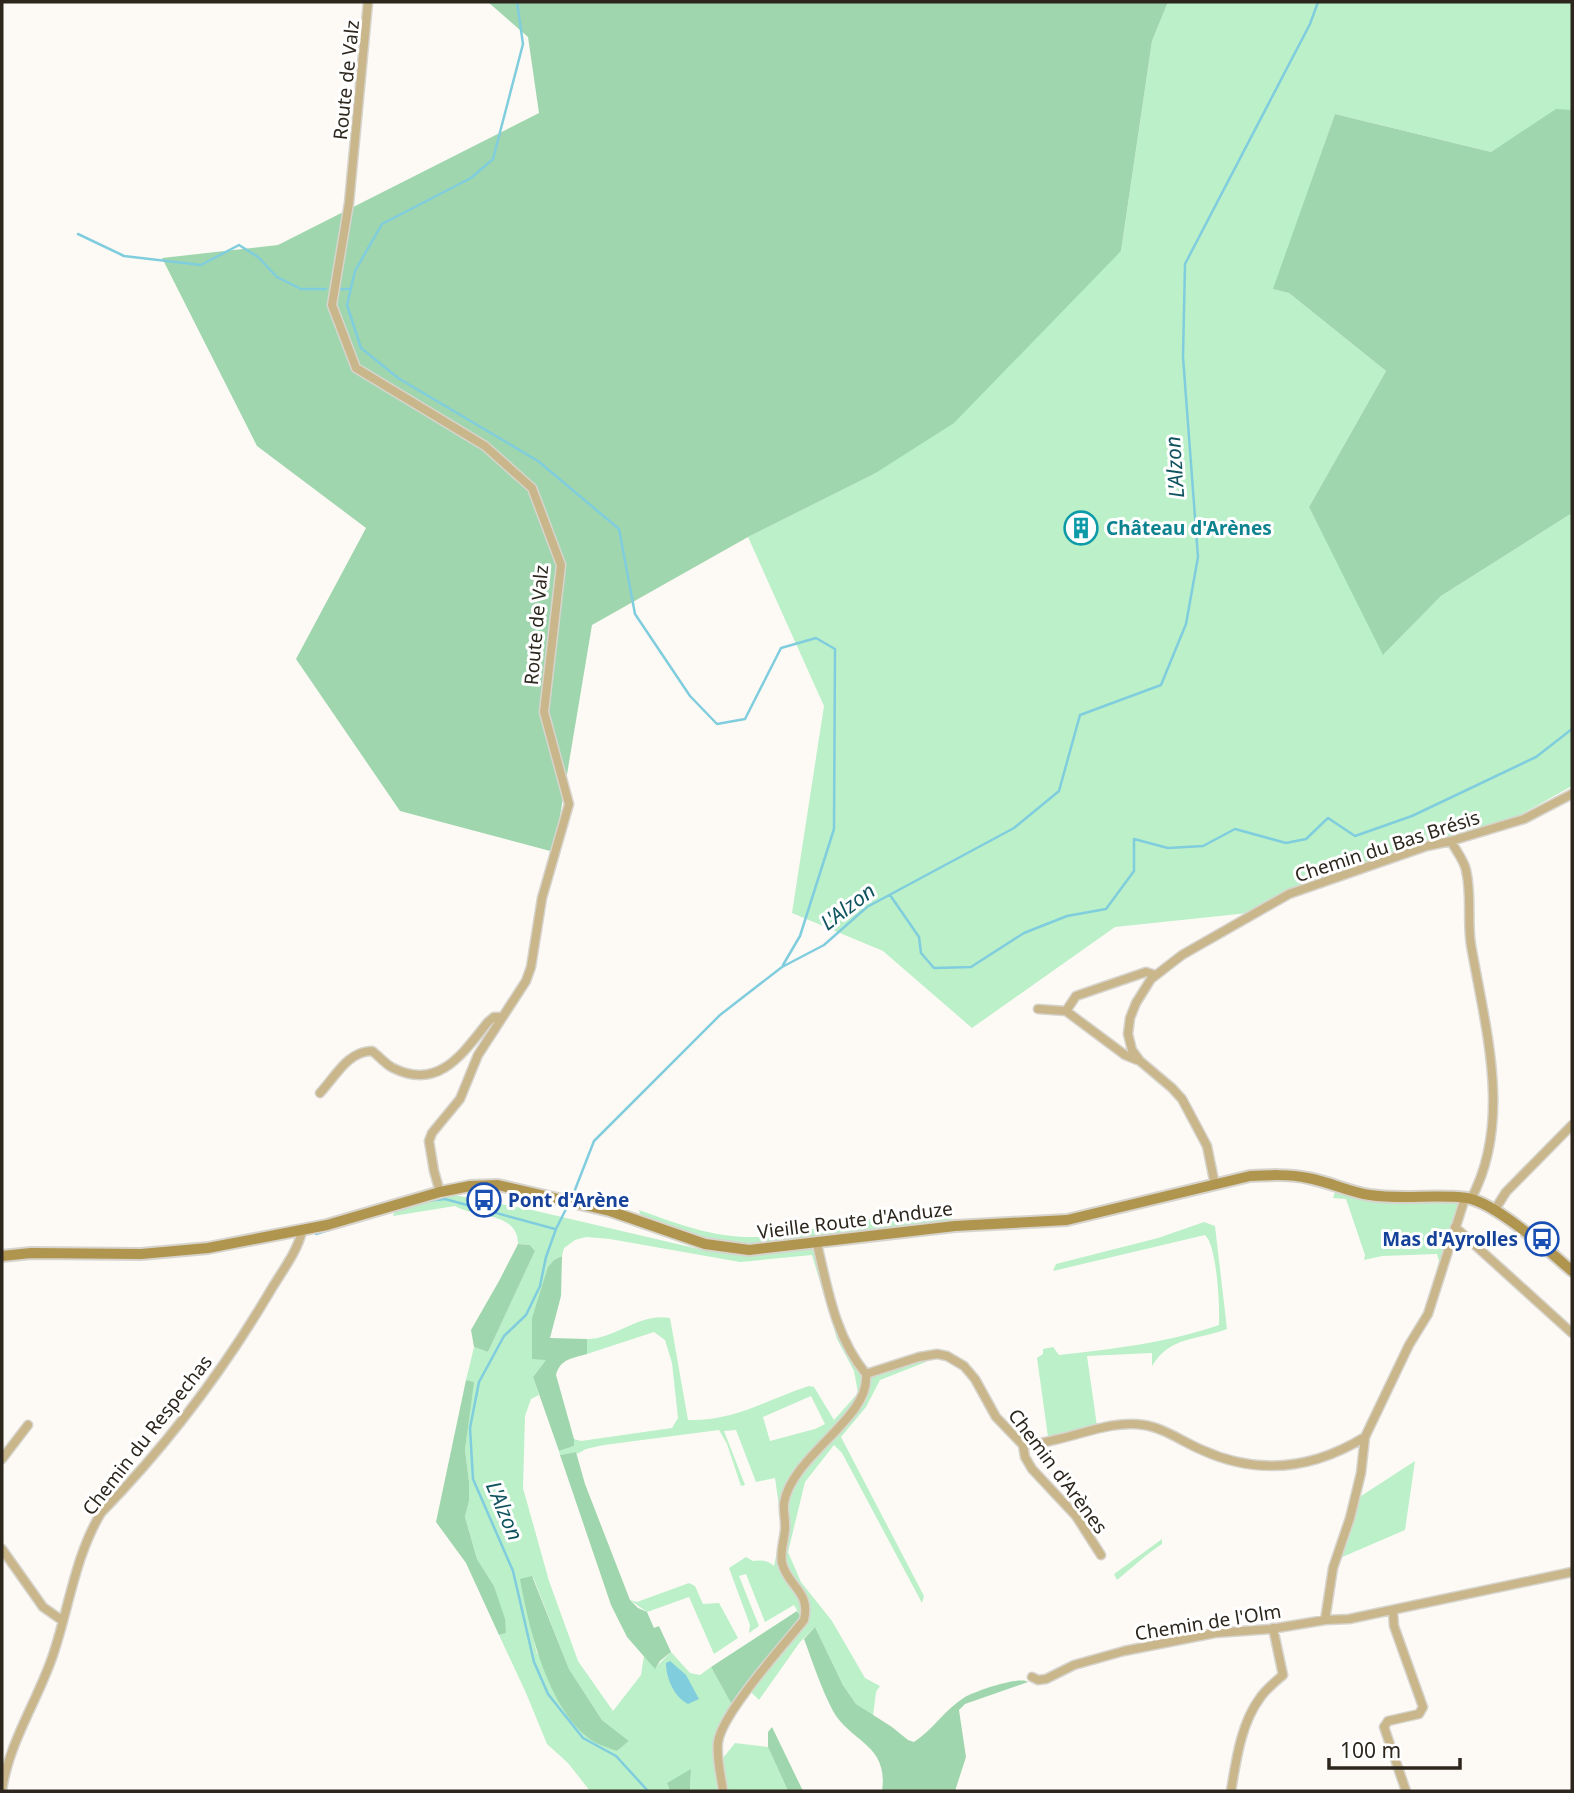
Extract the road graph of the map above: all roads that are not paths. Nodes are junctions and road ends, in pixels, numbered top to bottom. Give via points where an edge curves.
1 (368, 2) edge
2 (1572, 794) edge
3 (1451, 841) junction
4 (1155, 975) junction
5 (1038, 1009) dead end
6 (1066, 1012) junction
7 (500, 1017) junction
8 (1140, 1061) junction
9 (320, 1093) dead end
10 (1572, 1125) edge
11 (1214, 1185) junction
12 (440, 1192) junction
13 (1468, 1199) junction
14 (1494, 1210) junction
15 (1455, 1227) junction
16 (302, 1231) junction
17 (817, 1244) junction
18 (2, 1256) edge
19 (1572, 1271) edge
20 (1572, 1333) edge
21 (866, 1374) junction
22 (28, 1425) dead end
23 (1365, 1437) junction
24 (1023, 1445) junction
25 (2, 1458) edge
26 (2, 1549) edge
27 (1101, 1555) dead end
28 (1572, 1572) edge
29 (1393, 1611) junction
30 (1325, 1620) junction
31 (63, 1621) junction
32 (1273, 1628) junction
33 (1031, 1678) dead end
34 (2, 1790) edge
35 (723, 1791) edge
36 (1231, 1791) edge
37 (1406, 1791) edge

1 - 7 street, Route de Valz via 349,203 332,305 356,368 485,446 532,488 561,565 544,712 569,804 542,898 531,967
2 - 3 street, Chemin du Bas Brésis via 1524,818
3 - 4 street, Chemin du Bas Brésis via 1289,894
3 - 13 street via 1469,885 1470,941 1493,1091 1489,1151
4 - 6 street via 1146,972 1076,996
4 - 8 street, Chemin du Bas Brésis via 1130,1018 1128,1034
5 - 6 street
6 - 8 street
7 - 9 street via 488,1022 457,1059 437,1073 406,1073 372,1051 364,1051 354,1054
7 - 12 street, Route de Valz via 460,1099 432,1133 429,1149
8 - 11 street via 1188,1108 1207,1146
10 - 14 street
11 - 13 street, Vieille Route d'Anduze via 1278,1175 1307,1177 1380,1196
11 - 17 street, Vieille Route d'Anduze via 1067,1220 955,1226
12 - 16 street, Vieille Route d'Anduze
12 - 17 street, Vieille Route d'Anduze via 470,1186 517,1187 610,1211 705,1244 749,1250
13 - 14 street, Vieille Route d'Anduze
13 - 15 street
14 - 19 street, Vieille Route d'Anduze
15 - 20 street
15 - 23 street via 1428,1314
16 - 18 street, Vieille Route d'Anduze via 175,1252
16 - 31 street, Chemin du Respechas via 260,1309 216,1376 180,1425 101,1513
17 - 21 street via 836,1323
21 - 24 street, Chemin d'Arènes via 928,1355 947,1356 970,1372 996,1417
21 - 35 street via 863,1398 799,1472 784,1504 782,1561 807,1608 804,1620 726,1721 718,1752
22 - 25 street
23 - 24 street via 1314,1460 1273,1468 1221,1459 1161,1430 1132,1424
23 - 30 street via 1361,1473 1333,1568
24 - 27 street, Chemin d'Arènes via 1032,1469 1076,1517
26 - 31 street via 43,1607
28 - 29 street, Chemin de l'Olm
29 - 30 street, Chemin de l'Olm
29 - 37 street via 1394,1626 1423,1707 1419,1714 1384,1725
30 - 32 street, Chemin de l'Olm
31 - 34 street, Chemin du Respechas via 9,1759
32 - 33 street, Chemin de l'Olm via 1215,1633 1124,1651 1074,1665 1046,1679
32 - 36 street via 1283,1675 1260,1697 1248,1717

